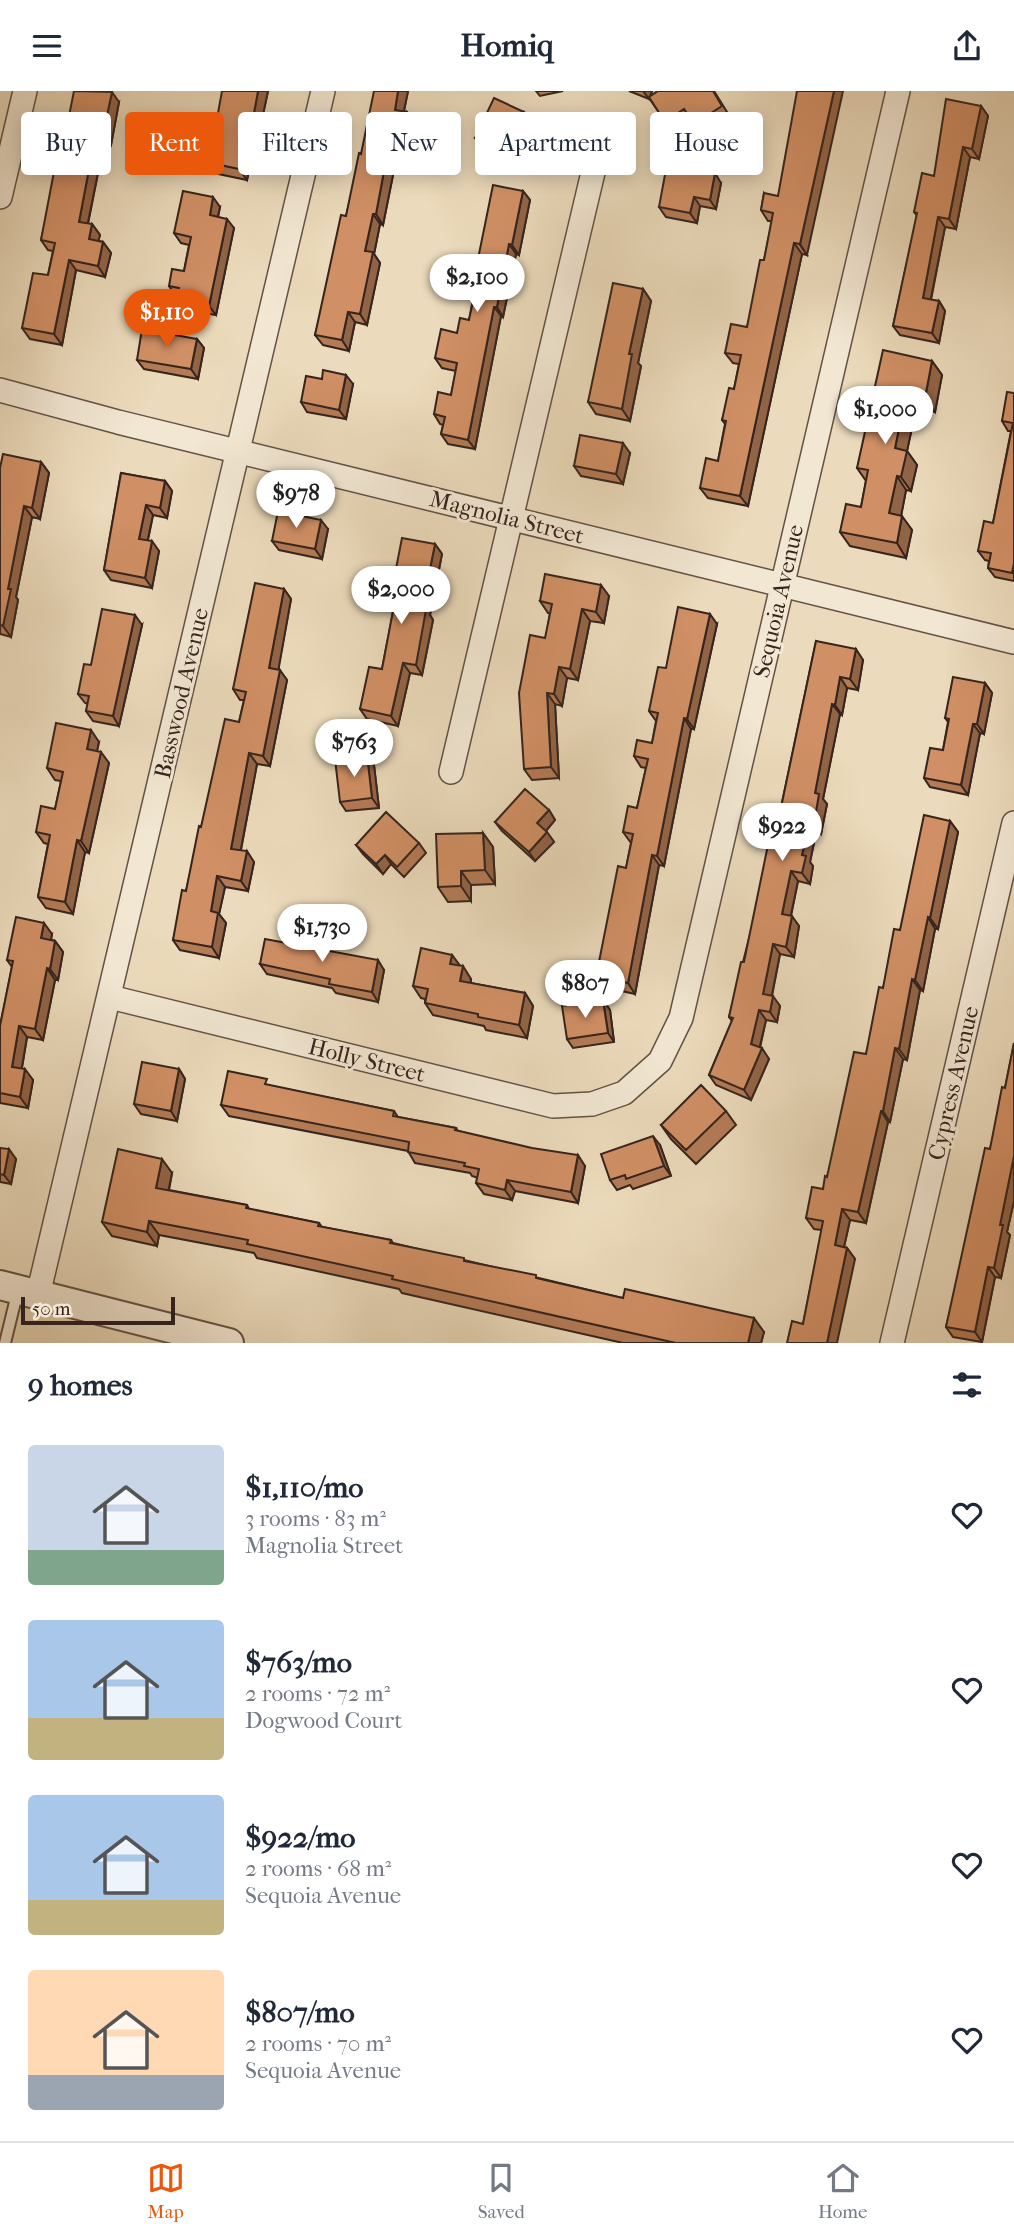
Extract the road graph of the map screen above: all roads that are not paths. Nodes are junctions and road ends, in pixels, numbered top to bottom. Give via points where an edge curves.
1 (25, 91) edge
2 (323, 91) edge
3 (898, 91) edge
4 (591, 175) edge
5 (0, 197) edge
6 (0, 390) edge
7 (237, 451) junction
8 (509, 518) junction
9 (783, 586) junction
10 (1014, 642) edge
11 (451, 772) dead end
12 (1014, 823) edge
13 (110, 997) junction
14 (624, 1093) joint
15 (19, 1290) edge
16 (5, 1343) edge
17 (229, 1343) edge
18 (892, 1343) edge

1 - 5 street
2 - 7 street, Basswood Avenue
3 - 9 street, Sequoia Avenue
4 - 8 street
6 - 7 street, Magnolia Street
7 - 8 street, Magnolia Street
7 - 13 street, Basswood Avenue
8 - 9 street, Magnolia Street
8 - 11 street
9 - 10 street, Magnolia Street
9 - 14 street, Sequoia Avenue via 681,1018 660,1061
12 - 18 street, Cypress Avenue
13 - 14 street, Holly Street via 553,1106 592,1104
13 - 15 street, Basswood Avenue
15 - 16 lane
15 - 17 street

